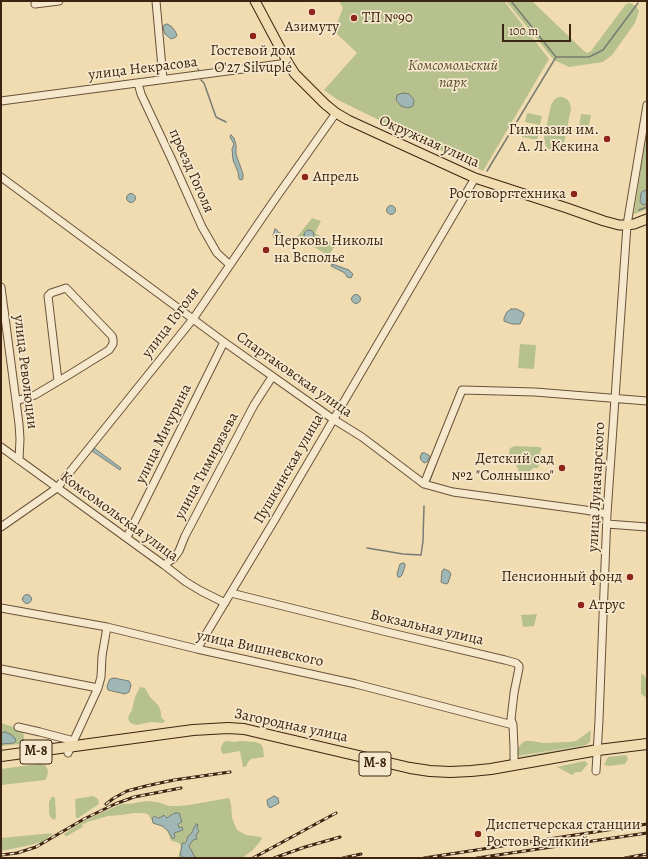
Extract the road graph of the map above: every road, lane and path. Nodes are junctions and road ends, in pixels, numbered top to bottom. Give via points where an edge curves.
1 (59, 1) edge
2 (156, 1) edge
3 (255, 1) edge
4 (35, 4) dead end
5 (288, 63) junction
6 (163, 79) junction
7 (138, 83) junction
8 (1, 101) edge
9 (647, 105) edge
10 (336, 113) junction
11 (1, 177) edge
12 (475, 178) junction
13 (647, 219) edge
14 (627, 225) junction
15 (230, 265) junction
16 (1, 287) edge
17 (193, 319) junction
18 (224, 342) junction
19 (272, 377) junction
20 (58, 381) junction
21 (615, 398) junction
22 (16, 401) junction
23 (647, 401) edge
24 (333, 419) junction
25 (1, 447) edge
26 (19, 460) junction
27 (424, 484) junction
28 (57, 488) junction
29 (607, 514) junction
30 (607, 524) junction
31 (1, 526) edge
32 (647, 527) edge
33 (127, 537) junction
34 (164, 565) junction
35 (231, 593) junction
36 (225, 603) junction
37 (1, 608) edge
38 (107, 627) junction
39 (197, 649) junction
40 (1, 669) edge
41 (98, 688) junction
42 (512, 725) junction
43 (18, 726) dead end
44 (647, 744) edge
45 (71, 747) junction
46 (647, 749) edge
47 (597, 753) junction
48 (1, 756) edge
49 (1, 762) edge
50 (515, 765) junction
51 (596, 771) dead end

1 - 4 street
2 - 6 street
3 - 5 main road, Окружная улица
5 - 6 street, улица Некрасова
5 - 10 main road, Окружная улица via 295,74
6 - 7 street, улица Некрасова
7 - 8 street, улица Некрасова
7 - 15 street, проезд Гоголя via 202,227 217,253
9 - 14 street, улица Луначарского
10 - 12 main road, Окружная улица
10 - 15 street, улица Гоголя
11 - 17 street, Спартаковская улица
12 - 14 main road, Окружная улица via 604,221
12 - 24 street, Пушкинская улица
13 - 14 main road, Окружная улица
14 - 21 street, улица Луначарского
15 - 17 street, улица Гоголя
16 - 22 street, улица Революции
17 - 18 street, Спартаковская улица
17 - 28 street, улица Гоголя
18 - 19 street, Спартаковская улица
18 - 33 street, улица Мичурина
19 - 24 street, Спартаковская улица
19 - 34 street, улица Тимирязева via 254,405 179,551
20 - 20 street via 48,296 66,288 114,339 109,350
20 - 22 street via 35,395
21 - 23 street
21 - 27 street via 462,390
21 - 29 street, улица Луначарского
22 - 26 street, улица Революции via 20,439
24 - 27 street, Спартаковская улица via 362,436
24 - 35 street, Пушкинская улица
25 - 26 street, Комсомольская улица
26 - 28 street, Комсомольская улица
27 - 29 street, Спартаковская улица via 452,492
28 - 31 street, улица Гоголя
28 - 33 street, Комсомольская улица
29 - 30 street, улица Луначарского
30 - 32 street
30 - 47 street, улица Луначарского
33 - 34 street, Комсомольская улица
34 - 36 street, Комсомольская улица via 186,582
35 - 36 street, Пушкинская улица
35 - 42 street, Вокзальная улица via 516,664 519,668
36 - 39 street, Пушкинская улица
37 - 38 street, улица Вишневского
38 - 39 street, улица Вишневского
38 - 41 street
39 - 42 street, улица Вишневского via 356,684
40 - 41 street
41 - 45 street
42 - 50 street, Вокзальная улица
43 - 45 street via 40,732
44 - 47 highway, М-8
45 - 47 highway, Загородная улица / М-8 via 234,733 431,776 469,776 503,772
45 - 48 highway, Загородная улица / М-8
45 - 49 highway, Загородная улица / М-8
45 - 50 highway, Загородная улица / М-8 via 193,730 235,728 430,771 471,771
46 - 47 highway, М-8
47 - 50 highway, Загородная улица / М-8
47 - 51 street, улица Луначарского

